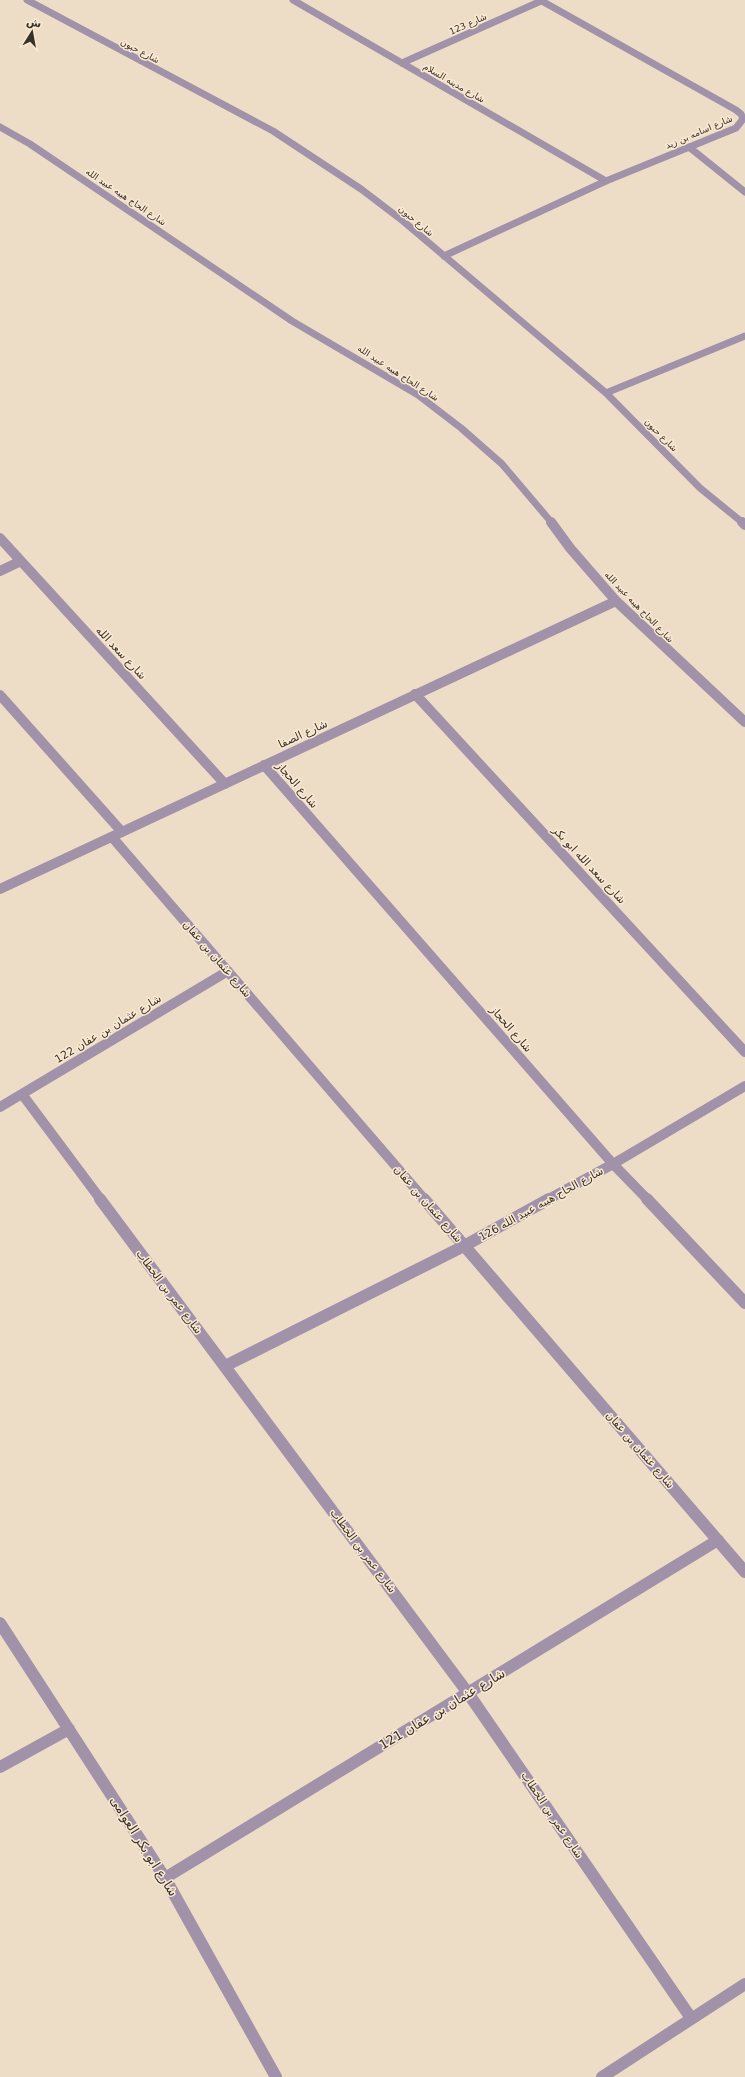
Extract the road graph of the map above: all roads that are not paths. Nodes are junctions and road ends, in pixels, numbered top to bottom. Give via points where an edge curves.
1 (27, 0) edge
2 (293, 0) edge
3 (540, 0) edge
4 (402, 63) junction
5 (0, 127) edge
6 (689, 146) junction
7 (606, 181) junction
8 (745, 192) edge
9 (444, 256) junction
10 (745, 336) edge
11 (606, 393) junction
12 (745, 525) edge
13 (0, 538) edge
14 (21, 561) junction
15 (0, 571) edge
16 (616, 602) junction
17 (415, 694) junction
18 (0, 695) edge
19 (745, 722) edge
20 (264, 765) junction
21 (225, 784) junction
22 (117, 834) junction
23 (0, 889) edge
24 (228, 971) junction
25 (745, 1052) edge
26 (745, 1086) edge
27 (22, 1094) junction
28 (0, 1107) edge
29 (614, 1164) junction
30 (464, 1246) junction
31 (745, 1303) edge
32 (225, 1366) junction
33 (718, 1540) junction
34 (745, 1572) edge
35 (0, 1623) edge
36 (468, 1693) junction
37 (69, 1728) junction
38 (0, 1768) edge
39 (165, 1878) junction
40 (745, 1984) edge
41 (691, 2018) junction
42 (276, 2077) edge
43 (602, 2077) edge

1 - 9 street, شارع حبون via 273,131 361,189
2 - 4 street, شارع مدينه السلام
3 - 4 street, شارع 123
3 - 6 street, شارع اسامه بن زيد via 741,114 743,119 736,128
4 - 7 street, شارع مدينه السلام
5 - 16 street, شارع الحاج هيبه عبيد الله via 30,144 292,321 418,395 455,423 502,464
6 - 7 street, شارع اسامه بن زيد
6 - 8 street
7 - 9 street, شارع اسامه بن زيد
9 - 11 street, شارع حبون
10 - 11 street
11 - 12 street, شارع حبون via 700,488
13 - 14 street, شارع سعد الله
14 - 15 street
14 - 21 street, شارع سعد الله
16 - 17 street, شارع الصفا
16 - 19 street, شارع الحاج هيبه عبيد الله
17 - 20 street, شارع الصفا
17 - 25 street, شارع سعد الله ابو بكر
18 - 22 street, شارع عثمان بن عفان
20 - 21 street, شارع الصفا
20 - 29 street, شارع الحجاز
21 - 22 street, شارع الصفا
22 - 23 street, شارع الصفا
22 - 24 street, شارع عثمان بن عفان
24 - 27 street, شارع عثمان بن عفان 122
24 - 30 street, شارع عثمان بن عفان
26 - 29 street, شارع الحاج هيبه عبيد الله 126
27 - 28 street, شارع عثمان بن عفان 122
27 - 32 street, شارع عمر بن الخطاب
29 - 30 street, شارع الحاج هيبه عبيد الله 126
29 - 31 street, شارع الحجاز
30 - 32 street, شارع الحاج هيبه عبيد الله 126
30 - 33 street, شارع عثمان بن عفان
32 - 36 street, شارع عمر بن الخطاب
33 - 34 street, شارع عثمان بن عفان
33 - 36 street, شارع عثمان بن عفان 121
35 - 37 street, شارع ابو بكر العوامى
36 - 39 street, شارع عثمان بن عفان 121
36 - 41 street, شارع عمر بن الخطاب
37 - 38 street
37 - 39 street, شارع ابو بكر العوامى
39 - 42 street, شارع ابو بكر العوامى
40 - 41 street
41 - 43 street

